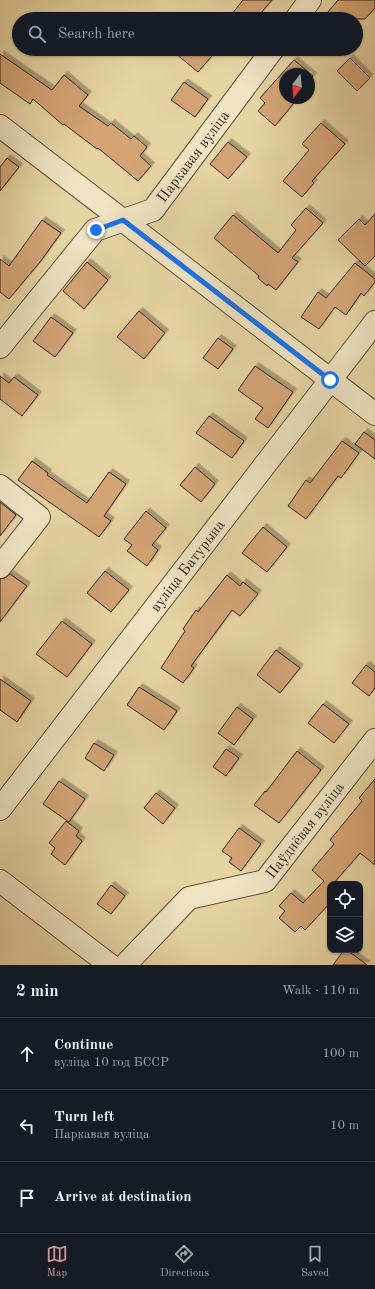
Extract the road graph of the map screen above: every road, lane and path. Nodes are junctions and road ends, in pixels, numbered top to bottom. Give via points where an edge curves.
1 (310, 0) edge
2 (301, 12) edge
3 (268, 56) edge
4 (0, 126) edge
5 (123, 220) junction
6 (375, 322) edge
7 (0, 347) edge
8 (330, 380) junction
9 (375, 414) edge
10 (0, 486) edge
11 (0, 567) edge
12 (375, 740) edge
13 (0, 809) edge
14 (0, 880) edge
15 (110, 965) edge
16 (125, 965) edge

1 - 2 street
3 - 5 street, Паркавая вуліца via 153,210
4 - 5 street
5 - 7 street, Паркавая вуліца via 96,230
5 - 8 street
6 - 8 street, вуліца Батурына
8 - 9 street
8 - 13 street, вуліца Батурына
10 - 11 street via 39,517
12 - 16 street, Паўднёвая вуліца via 264,881 189,898
14 - 15 street

